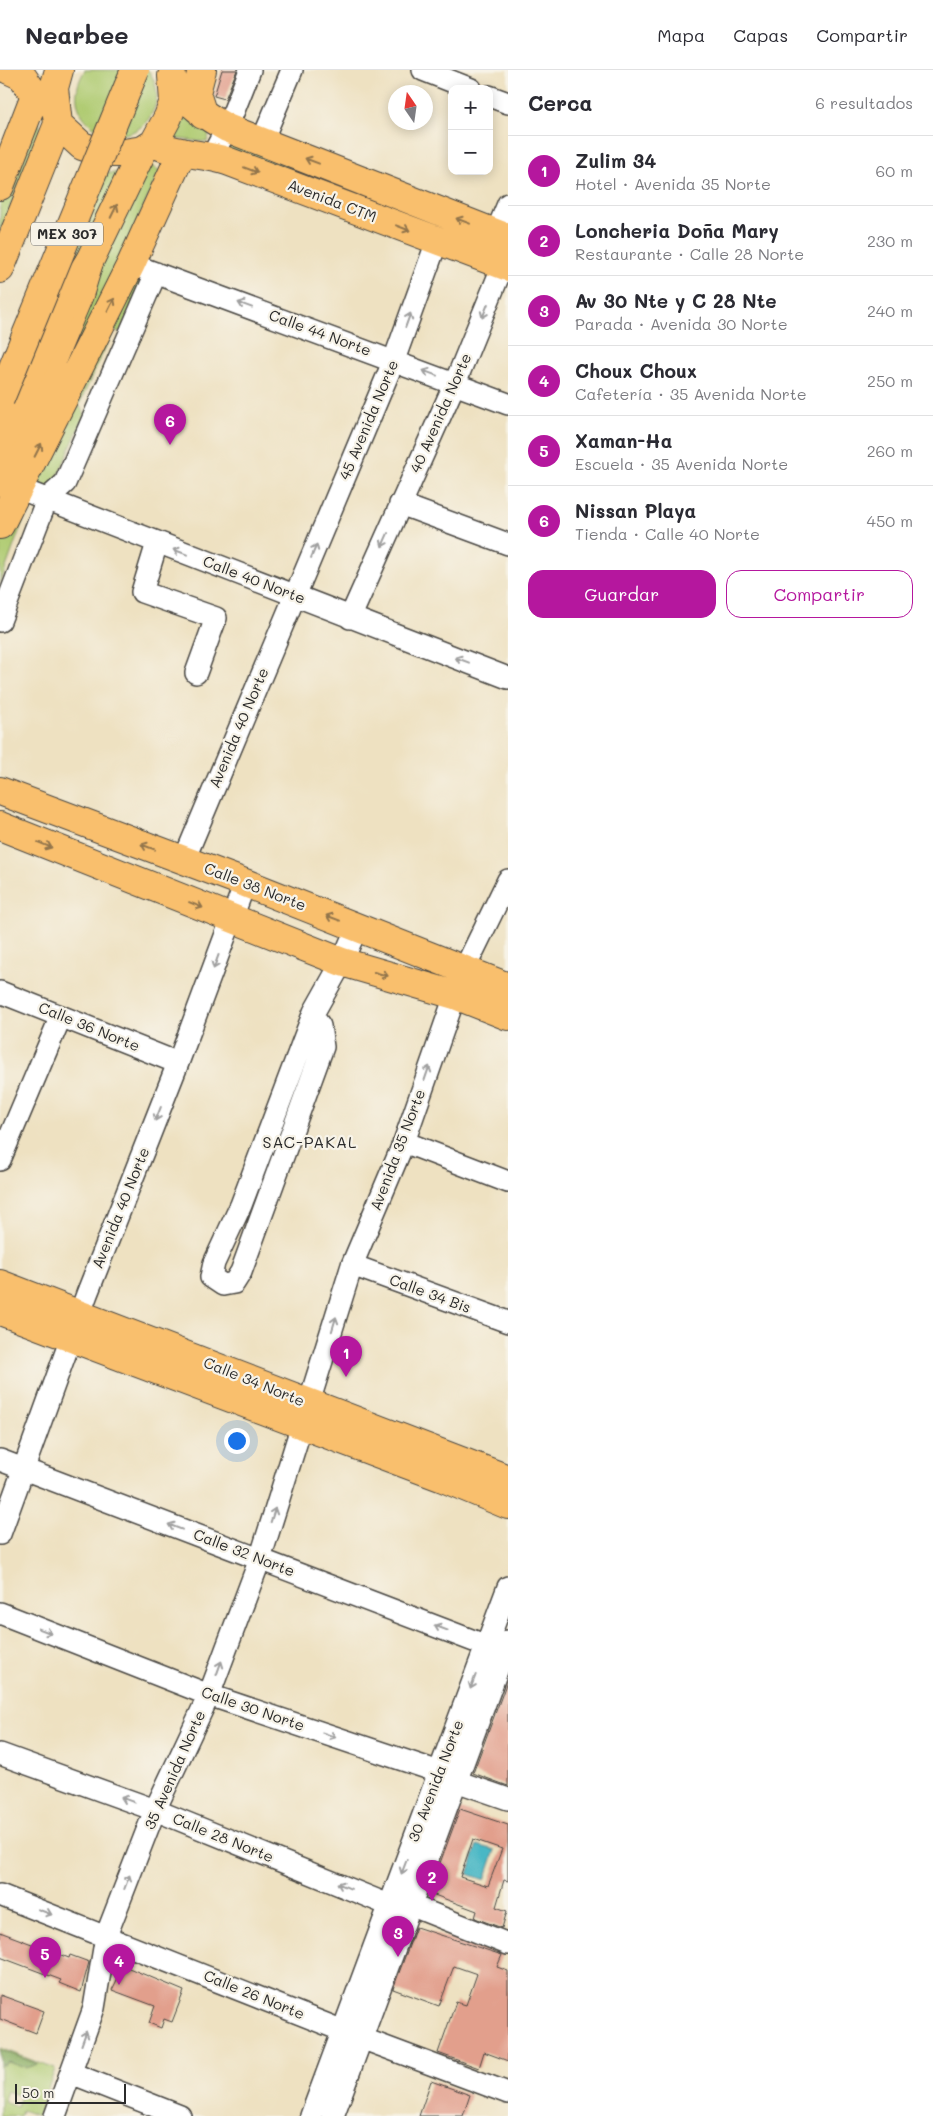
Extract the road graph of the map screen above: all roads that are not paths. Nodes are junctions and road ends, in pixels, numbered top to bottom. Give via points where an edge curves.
1 (8, 70) edge
2 (59, 70) edge
3 (115, 70) edge
4 (134, 70) edge
5 (202, 70) edge
6 (250, 70) edge
7 (292, 70) edge
8 (423, 70) edge
9 (172, 75) edge
10 (461, 85) edge
11 (493, 97) edge
12 (508, 103) edge
13 (49, 108) junction
14 (203, 115) junction
15 (227, 128) junction
16 (262, 141) junction
17 (149, 147) junction
18 (182, 152) junction
19 (212, 156) junction
20 (0, 186) edge
21 (508, 204) edge
22 (502, 236) edge
23 (437, 241) junction
24 (89, 262) junction
25 (506, 266) edge
26 (143, 268) junction
27 (0, 269) edge
28 (0, 350) edge
29 (394, 360) junction
30 (455, 383) junction
31 (0, 398) edge
32 (508, 404) edge
33 (0, 443) edge
34 (6, 484) edge
35 (47, 499) junction
36 (400, 504) junction
37 (0, 524) edge
38 (157, 543) junction
39 (508, 544) edge
40 (295, 596) junction
41 (350, 618) junction
42 (0, 621) edge
43 (196, 673) dead end
44 (508, 678) edge
45 (0, 791) edge
46 (0, 826) edge
47 (184, 860) junction
48 (508, 880) edge
49 (245, 884) junction
50 (232, 919) junction
51 (357, 927) junction
52 (342, 962) junction
53 (460, 983) junction
54 (508, 987) edge
55 (0, 992) edge
56 (61, 1016) junction
57 (312, 1016) junction
58 (508, 1016) edge
59 (178, 1062) junction
60 (404, 1142) junction
61 (0, 1160) edge
62 (508, 1182) edge
63 (352, 1265) junction
64 (0, 1284) edge
65 (0, 1311) edge
66 (508, 1322) edge
67 (76, 1326) junction
68 (306, 1415) junction
69 (0, 1460) edge
70 (24, 1469) junction
71 (508, 1479) edge
72 (508, 1505) edge
73 (0, 1534) edge
74 (260, 1559) junction
75 (508, 1587) edge
76 (0, 1613) edge
77 (502, 1648) edge
78 (209, 1695) junction
79 (0, 1754) edge
80 (447, 1777) junction
81 (508, 1799) edge
82 (155, 1810) junction
83 (0, 1895) edge
84 (400, 1905) junction
85 (106, 1936) junction
86 (508, 1944) edge
87 (352, 2035) junction
88 (71, 2073) junction
89 (508, 2093) edge
90 (55, 2116) edge
91 (180, 2116) edge
92 (312, 2116) edge
93 (333, 2116) edge

1 - 13 main road via 22,76
2 - 13 main road
3 - 28 main road, MEX 307
4 - 31 main road, MEX 307, bridge
5 - 14 main road via 196,94
6 - 15 street
7 - 16 street
8 - 10 street
9 - 14 main road, Avenida CTM via 187,101
9 - 17 main road via 174,101
11 - 12 street
13 - 17 main road via 82,146 103,153 124,153
13 - 20 main road
13 - 27 main road
14 - 15 main road, Avenida CTM
15 - 16 main road, Avenida CTM
15 - 19 street
22 -> 16 main road, Avenida CTM
17 - 18 main road, Avenida CTM
24 -> 17 main road
18 - 19 main road, Avenida CTM
18 - 26 main road
19 -> 23 main road, Avenida CTM
21 - 22 street
22 - 25 street
23 - 25 main road, Avenida CTM
29 -> 23 street, 45 Avenida Norte
24 - 33 main road via 69,291
24 - 34 main road
25 -> 30 street, 40 Avenida Norte
29 -> 26 street, Calle 44 Norte
34 -> 26 main road
26 - 35 street via 65,483
30 -> 29 street, Calle 44 Norte
40 -> 29 street, 45 Avenida Norte
30 - 32 street, Calle 44 Norte
30 - 36 street, 40 Avenida Norte
34 - 35 street, Calle 40 Norte
34 - 37 main road
35 - 38 street, Calle 40 Norte
35 - 42 street
36 - 39 street
36 -> 41 street, 40 Avenida Norte
40 -> 38 street, Calle 40 Norte
38 - 43 street via 142,592 216,618
40 - 41 street, Calle 40 Norte
40 - 47 street, Avenida 40 Norte
44 -> 41 street, Calle 40 Norte
47 -> 45 main road, Calle 38 Norte
46 -> 50 main road, Calle 38 Norte
47 - 49 main road, Calle 38 Norte
48 - 53 street, Avenida 35 Norte
49 - 50 street, Avenida 40 Norte
51 -> 49 main road, Calle 38 Norte
50 - 52 main road, Calle 38 Norte
50 -> 59 street, Avenida 40 Norte
51 - 52 street
51 - 53 main road, Calle 38 Norte
52 -> 53 main road, Calle 38 Norte
52 - 57 street
53 - 54 main road, Calle 38 Norte
53 - 58 main road, Calle 38 Norte
60 -> 53 street, Avenida 35 Norte
55 - 56 street, Calle 36 Norte
56 - 59 street, Calle 36 Norte
56 - 61 street
57 - 57 street via 241,1204 210,1274 213,1280 223,1285 234,1284 241,1272 323,1047 320,1026
59 -> 67 street, Avenida 40 Norte
60 - 62 street
60 - 63 street, Avenida 35 Norte
63 - 66 street, Calle 34 Bis
68 -> 63 street, Avenida 35 Norte
64 - 67 main road, Calle 34 Norte
65 - 67 main road, Calle 34 Norte
67 - 68 main road, Calle 34 Norte
67 - 70 street, Avenida 40 Norte
68 - 71 main road, Calle 34 Norte
68 - 72 main road, Calle 34 Norte
74 -> 68 street, 35 Avenida Norte
69 - 70 street, Calle 32 Norte
70 - 73 street, Avenida 40 Norte
74 -> 70 street, Calle 32 Norte
77 -> 74 street, Calle 32 Norte
78 -> 74 street, 35 Avenida Norte
75 - 77 street
76 -> 78 street, Calle 30 Norte
77 - 80 street, 30 Avenida Norte
78 -> 80 street, Calle 30 Norte
78 - 82 street, 35 Avenida Norte
82 -> 79 street, Calle 28 Norte
80 - 81 street, Calle 30 Norte
80 - 84 street, 30 Avenida Norte
84 -> 82 street, Calle 28 Norte
85 -> 82 street, 35 Avenida Norte
83 -> 85 street, Calle 26 Norte
84 - 86 street, Calle 28 Norte
84 - 87 street, 30 Avenida Norte
84 - 87 street, 30 Avenida Norte via 390,1957
85 - 87 street, Calle 26 Norte
88 -> 85 street, 35 Avenida Norte via 94,2008
87 - 89 street, Calle 26 Norte
87 - 92 street, 30 Avenida Norte
87 - 93 street, 30 Avenida Norte
88 - 90 street, 35 Avenida Norte
88 - 91 street

